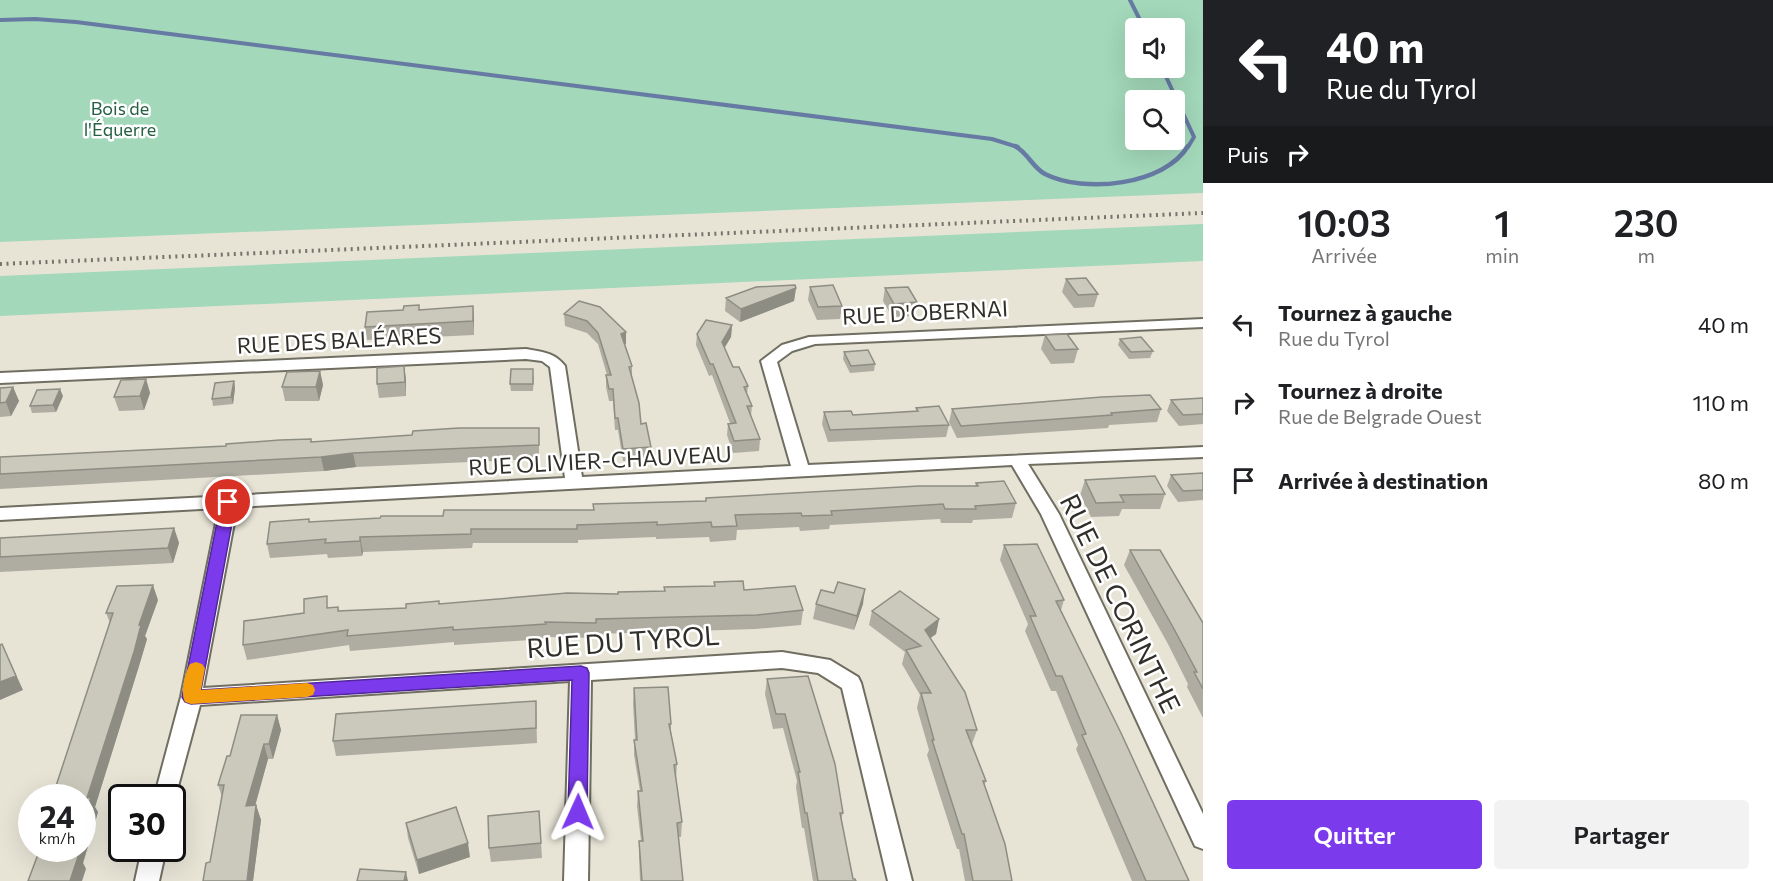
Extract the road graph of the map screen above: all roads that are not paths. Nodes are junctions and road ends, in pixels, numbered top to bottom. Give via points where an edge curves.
1 (1203, 323) edge
2 (0, 378) edge
3 (1203, 452) edge
4 (1017, 459) junction
5 (801, 471) junction
6 (574, 484) junction
7 (228, 502) junction
8 (0, 514) edge
9 (581, 673) junction
10 (191, 697) junction
11 (169, 784) edge
12 (1203, 839) edge
13 (151, 862) edge
14 (147, 881) edge
15 (576, 881) edge
16 (900, 881) edge

1 - 5 street, RUE D'OBERNAI via 814,340 787,348 769,362
2 - 6 street, RUE DES BALÉARES via 526,354 547,357 557,366
3 - 4 street, RUE OLIVIER-CHAUVEAU
4 - 5 street, RUE OLIVIER-CHAUVEAU
4 - 12 street, RUE DE CORINTHE via 1050,514
5 - 6 street, RUE OLIVIER-CHAUVEAU
6 - 7 street, RUE OLIVIER-CHAUVEAU
7 - 8 street, RUE OLIVIER-CHAUVEAU
7 - 10 street
9 - 10 street, RUE DU TYROL
9 - 15 street
9 - 16 street, RUE DU TYROL via 782,660 823,666 842,678 851,684
10 - 11 street
13 - 14 street

